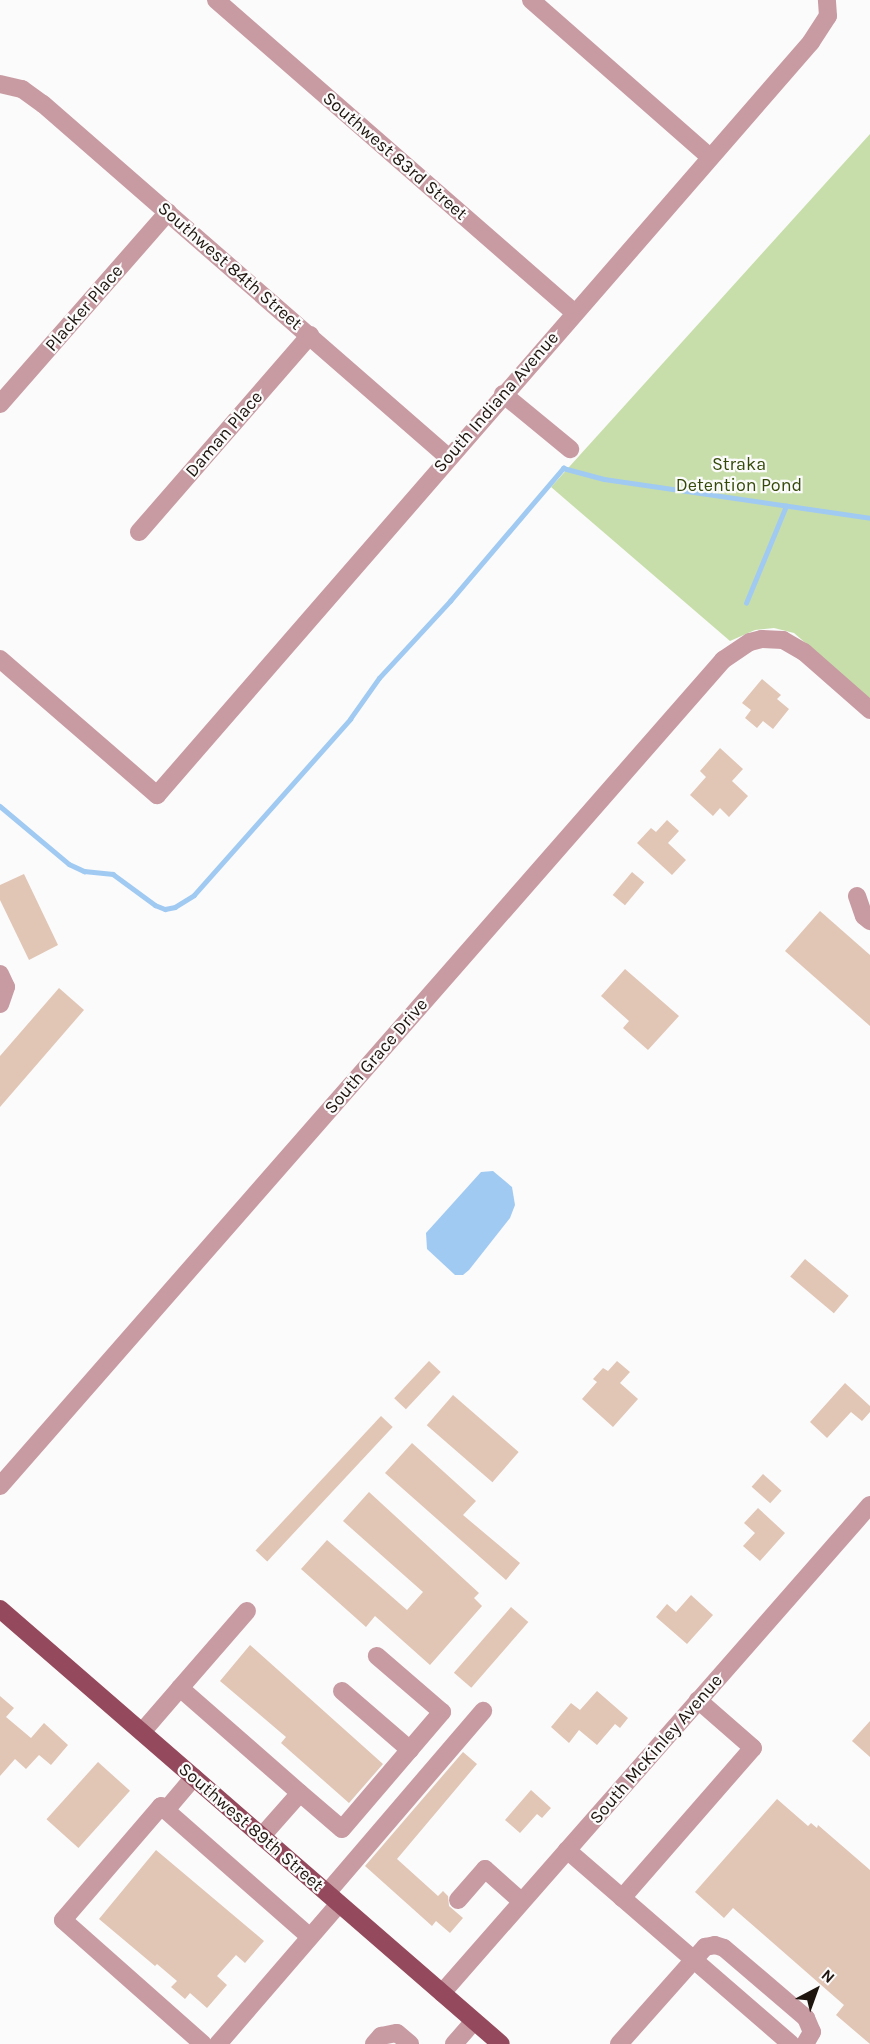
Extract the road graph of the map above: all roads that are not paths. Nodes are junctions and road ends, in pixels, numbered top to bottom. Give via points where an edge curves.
1 (216, 0) edge
2 (531, 0) edge
3 (828, 3) edge
4 (3, 84) edge
5 (710, 157) junction
6 (168, 212) junction
7 (574, 312) junction
8 (310, 335) junction
9 (503, 394) junction
10 (0, 404) edge
11 (570, 449) dead end
12 (448, 457) junction
13 (139, 532) dead end
14 (0, 659) edge
15 (870, 710) edge
16 (857, 896) dead end
17 (870, 921) edge
18 (0, 974) edge
19 (0, 1004) edge
20 (0, 1486) edge
21 (870, 1505) edge
22 (0, 1609) edge
23 (247, 1611) dead end
24 (377, 1656) dead end
25 (180, 1688) junction
26 (342, 1691) dead end
27 (698, 1700) junction
28 (483, 1711) dead end
29 (142, 1732) junction
30 (410, 1750) junction
31 (194, 1777) junction
32 (300, 1793) junction
33 (165, 1810) junction
34 (262, 1836) junction
35 (567, 1850) junction
36 (333, 1898) junction
37 (622, 1898) junction
38 (458, 1900) dead end
39 (521, 1901) junction
40 (310, 1937) junction
41 (694, 1960) junction
42 (442, 1993) junction
43 (474, 2021) junction
44 (203, 2044) edge
45 (218, 2044) edge
46 (374, 2044) edge
47 (410, 2044) edge
48 (454, 2044) edge
49 (501, 2044) edge
50 (619, 2044) edge
51 (791, 2044) edge
52 (805, 2044) edge

1 - 7 street, Southwest 83rd Street
2 - 5 street
3 - 5 street, South Indiana Avenue via 828,16 818,33
4 - 6 street, Southwest 84th Street via 32,95
5 - 7 street, South Indiana Avenue
6 - 8 street, Southwest 84th Street
6 - 10 street, Placker Place
7 - 9 street, South Indiana Avenue
8 - 12 street, Southwest 84th Street
8 - 13 street, Daman Place
9 - 11 street
9 - 12 street, South Indiana Avenue
12 - 14 street, South Indiana Avenue via 158,795
15 - 20 street, South Grace Drive via 783,640 762,639 739,647 723,660
16 - 17 street via 864,916
18 - 19 street via 6,987
21 - 27 street, South McKinley Avenue
22 - 29 main road, Southwest 89th Street
23 - 25 street
24 - 30 street via 442,1712
25 - 29 street
25 - 32 street
26 - 30 street
27 - 35 street, South McKinley Avenue
27 - 37 street via 753,1748
28 - 36 street
29 - 31 main road, Southwest 89th Street
30 - 32 street via 342,1829
31 - 33 street
31 - 34 main road, Southwest 89th Street
32 - 34 street
33 - 40 street
33 - 44 street via 161,1806 63,1920
34 - 36 main road, Southwest 89th Street
35 - 37 street
35 - 39 street, South McKinley Avenue
36 - 40 street
36 - 42 main road, Southwest 89th Street
37 - 41 street
38 - 39 street via 485,1869
39 - 42 street, South McKinley Avenue
40 - 45 street
41 - 50 street
41 - 51 street
41 - 52 street via 710,1945 724,1948 806,2018 812,2032
42 - 43 main road, Southwest 89th Street
43 - 48 street
43 - 49 main road, Southwest 89th Street
46 - 47 street via 381,2036 397,2033

